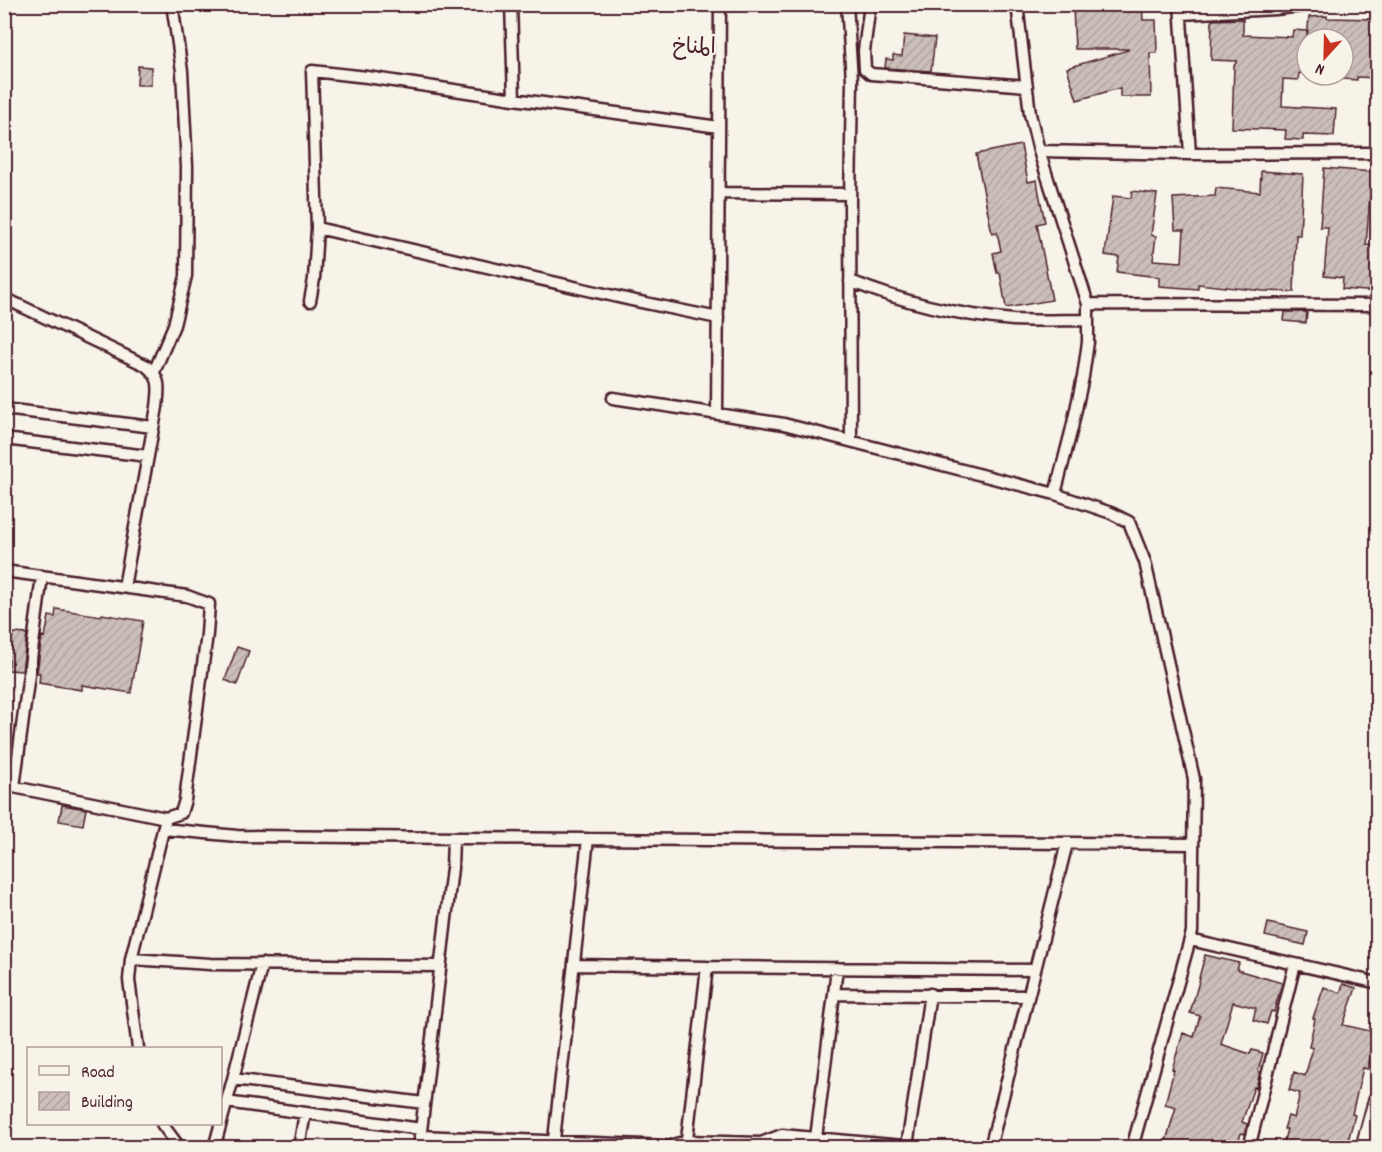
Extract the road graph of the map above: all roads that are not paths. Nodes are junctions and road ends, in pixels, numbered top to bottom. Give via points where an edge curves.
1 (172, 4) edge
2 (511, 4) edge
3 (720, 4) edge
4 (847, 4) edge
5 (870, 4) edge
6 (1017, 4) edge
7 (1318, 4) edge
8 (1180, 9) edge
9 (1027, 86) junction
10 (514, 99) junction
11 (719, 127) junction
12 (1039, 151) junction
13 (1377, 153) edge
14 (1190, 154) junction
15 (719, 194) junction
16 (850, 194) junction
17 (317, 228) junction
18 (850, 281) junction
19 (4, 298) edge
20 (310, 301) dead end
21 (1088, 304) junction
22 (1377, 305) edge
23 (718, 318) junction
24 (1088, 320) junction
25 (154, 372) junction
26 (613, 398) dead end
27 (4, 409) edge
28 (717, 414) junction
29 (153, 428) junction
30 (4, 440) edge
31 (851, 441) junction
32 (148, 456) junction
33 (1055, 494) junction
34 (4, 571) edge
35 (42, 576) junction
36 (124, 587) junction
37 (9, 786) edge
38 (164, 823) junction
39 (453, 838) junction
40 (588, 839) junction
41 (1067, 843) junction
42 (1193, 844) junction
43 (1190, 940) junction
44 (131, 959) junction
45 (262, 964) junction
46 (1295, 964) junction
47 (574, 965) junction
48 (440, 966) junction
49 (707, 967) junction
50 (837, 969) junction
51 (1035, 970) junction
52 (1377, 983) edge
53 (834, 994) junction
54 (930, 994) junction
55 (1028, 996) junction
56 (138, 1047) edge
57 (232, 1079) junction
58 (1377, 1100) edge
59 (226, 1102) junction
60 (424, 1103) junction
61 (305, 1113) junction
62 (222, 1117) edge
63 (163, 1125) edge
64 (220, 1125) edge
65 (420, 1138) edge
66 (816, 1138) junction
67 (687, 1144) edge
68 (553, 1145) edge
69 (907, 1146) junction
70 (180, 1148) edge
71 (214, 1148) edge
72 (299, 1148) edge
73 (925, 1148) edge
74 (990, 1148) edge
75 (1132, 1148) edge
76 (1249, 1148) edge
77 (1365, 1148) edge

1 - 25 street via 182,71 187,166 186,276 174,325
2 - 10 street
3 - 11 street
4 - 16 street via 852,80
5 - 9 street via 864,51 866,69 871,75
6 - 9 street
7 - 8 street via 1276,9
8 - 14 street
9 - 12 street
10 - 11 street
10 - 17 street via 312,71
11 - 15 street
12 - 14 street
12 - 21 street
13 - 14 street
15 - 16 street
15 - 23 street
16 - 18 street
17 - 20 street
17 - 23 street
18 - 24 street via 953,312 1014,320
18 - 31 street
19 - 25 street
21 - 22 street
21 - 24 street
23 - 28 street
24 - 33 street via 1083,377
25 - 29 street via 159,387
26 - 28 street
27 - 29 street
28 - 31 street via 784,424
29 - 32 street
30 - 32 street
31 - 33 street
32 - 36 street
33 - 42 street via 1129,522 1145,562 1194,779
34 - 35 street
35 - 36 street
35 - 37 street
36 - 38 street via 187,596 209,604 185,800 181,813
37 - 38 street
38 - 39 street via 237,836
38 - 44 street
39 - 40 street
39 - 48 street
40 - 41 street
40 - 47 street
41 - 42 street
41 - 51 street
42 - 43 street
43 - 46 street
43 - 75 street
44 - 45 street
44 - 56 street via 129,980
45 - 48 street
45 - 57 street
46 - 52 street
46 - 76 street
47 - 49 street
47 - 68 street
48 - 60 street
49 - 50 street
49 - 67 street
50 - 51 street
50 - 53 street
51 - 55 street
53 - 54 street
53 - 66 street
54 - 55 street
54 - 69 street
55 - 74 street
57 - 59 street
57 - 60 street
58 - 77 main road
59 - 61 street
59 - 62 street
60 - 65 street
61 - 65 street
61 - 72 street
63 - 70 street
64 - 71 street
65 - 68 street
66 - 67 street via 782,1135 761,1143
66 - 69 street
67 - 68 street
69 - 73 street

